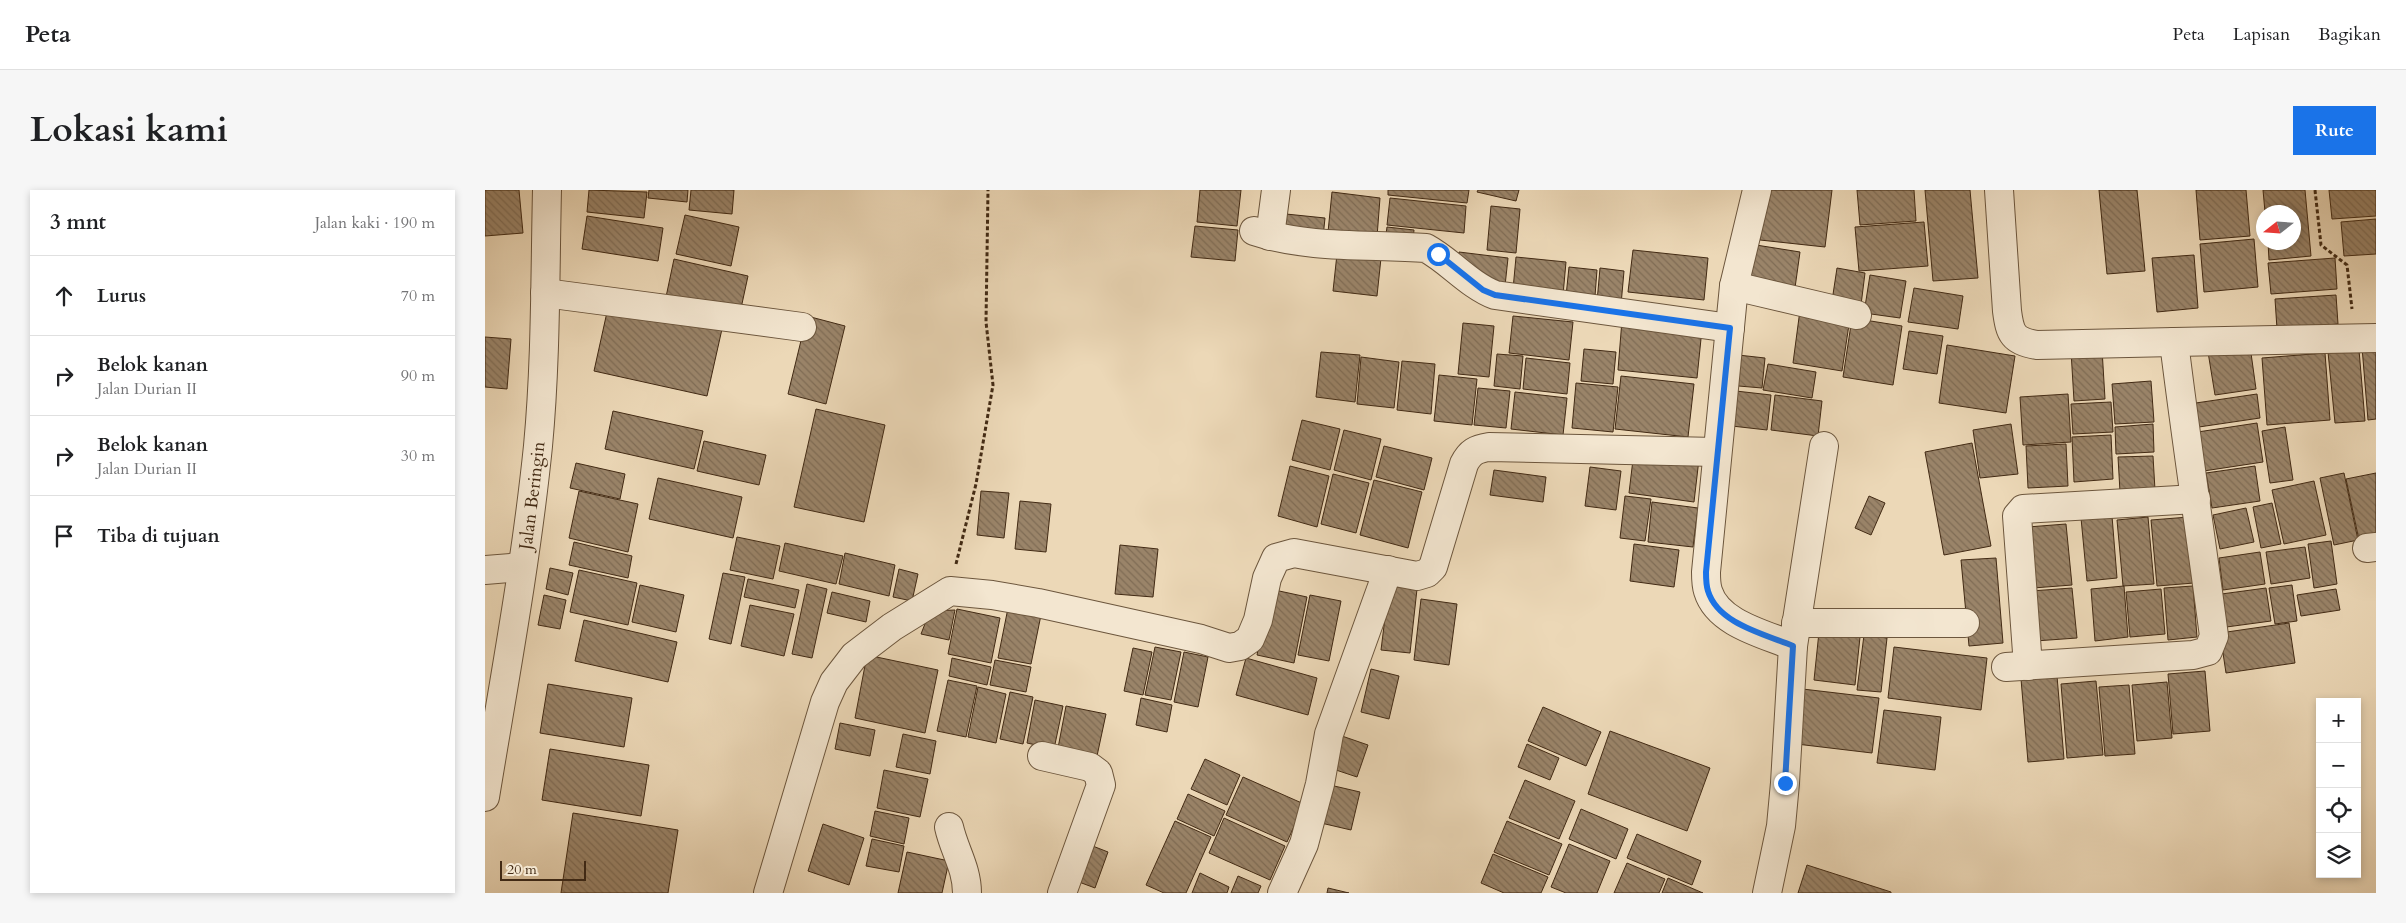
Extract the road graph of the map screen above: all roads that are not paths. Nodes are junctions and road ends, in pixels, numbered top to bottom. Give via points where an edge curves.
1 (547, 190) edge
2 (1276, 190) edge
3 (1757, 190) edge
4 (1999, 190) edge
5 (1734, 286) junction
6 (545, 293) junction
7 (1857, 314) dead end
8 (802, 327) dead end
9 (1730, 328) junction
10 (2366, 339) edge
11 (2174, 342) junction
12 (1824, 446) dead end
13 (1716, 452) junction
14 (2196, 500) junction
15 (522, 567) junction
16 (485, 570) edge
17 (1388, 570) junction
18 (1965, 623) dead end
19 (1795, 634) junction
20 (1042, 756) dead end
21 (485, 797) edge
22 (949, 827) dead end
23 (768, 893) edge
24 (967, 893) edge
25 (1062, 893) edge
26 (1282, 893) edge
27 (1767, 893) edge

1 - 6 street, Jalan Beringin
2 - 9 street via 1262,234 1331,245 1426,248 1483,290 1495,295
3 - 5 street
4 - 11 street via 2007,311 2009,328 2015,338 2037,344
5 - 7 street
5 - 9 street
6 - 8 street
6 - 15 street, Jalan Beringin via 538,446
9 - 13 street
10 - 11 street
11 - 14 street
12 - 19 street
13 - 17 street via 1476,449 1465,464 1433,567 1417,576
13 - 19 street via 1707,590 1713,603 1741,625
14 - 14 street via 2214,636 2208,651 2193,655 2017,666 2017,516 2023,509
15 - 16 street
15 - 21 street, Jalan Beringin
17 - 23 street via 1294,553 1275,558 1250,639 1229,648 1038,603 950,591 892,627 854,656 835,682 825,702
17 - 26 street via 1329,734 1304,844
18 - 19 street
19 - 27 street via 1785,792
20 - 25 street via 1090,767 1098,773 1101,785
22 - 24 street via 963,862

